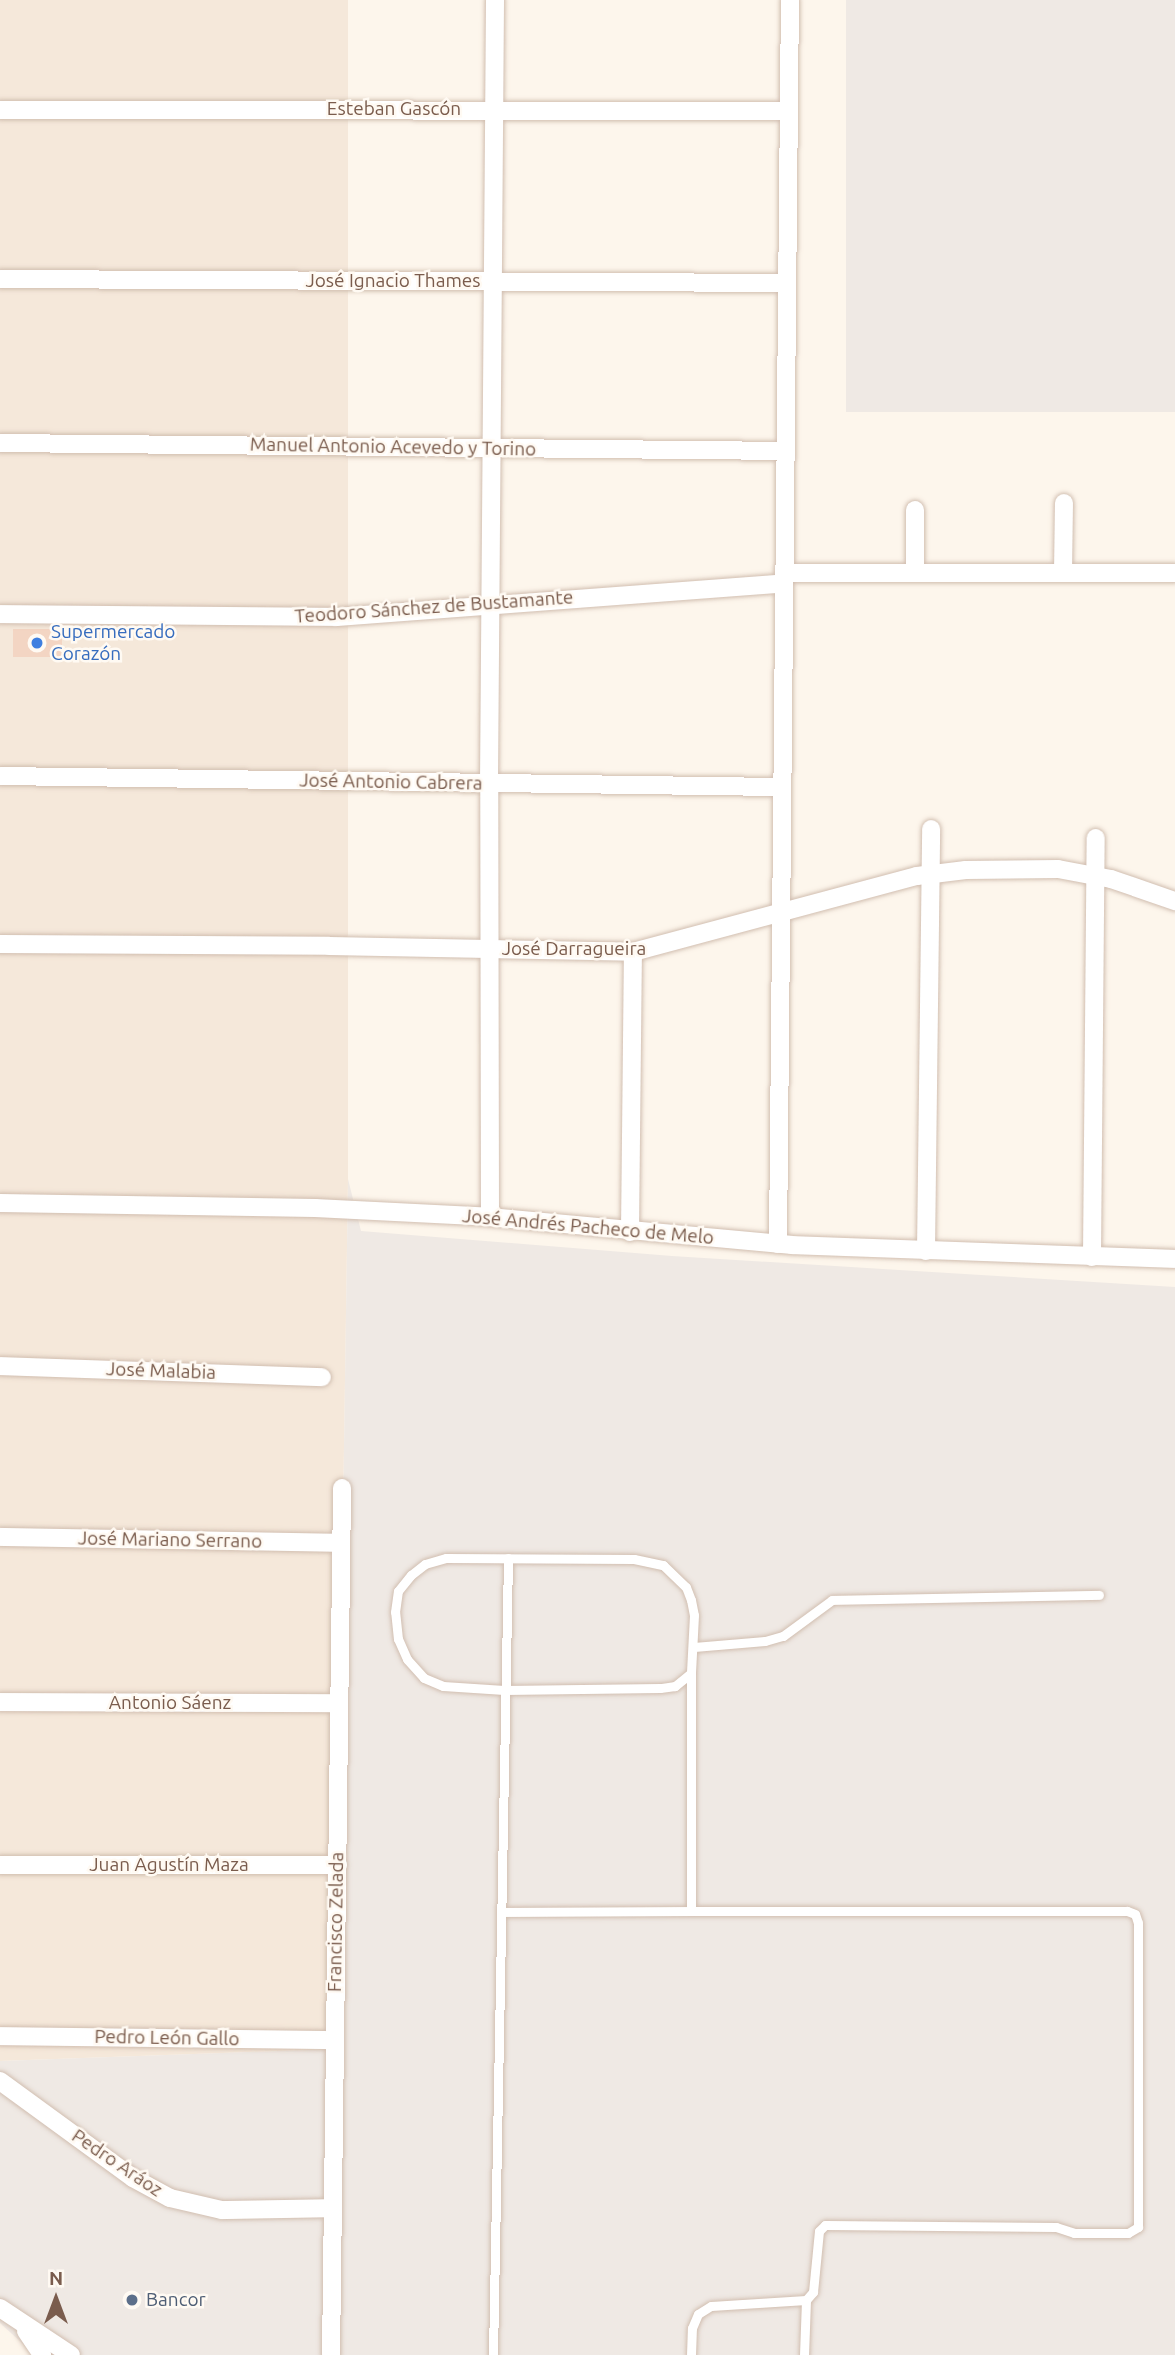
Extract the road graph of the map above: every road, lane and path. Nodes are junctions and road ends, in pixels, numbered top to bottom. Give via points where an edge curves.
1 (495, 0) edge
2 (790, 0) edge
3 (494, 109) junction
4 (0, 110) edge
5 (788, 111) junction
6 (0, 279) edge
7 (492, 282) junction
8 (787, 283) junction
9 (0, 443) edge
10 (491, 448) junction
11 (785, 451) junction
12 (1064, 503) dead end
13 (915, 510) dead end
14 (915, 573) junction
15 (1063, 573) junction
16 (1175, 573) edge
17 (784, 578) junction
18 (490, 605) junction
19 (0, 614) edge
20 (0, 776) edge
21 (489, 783) junction
22 (782, 787) junction
23 (931, 829) dead end
24 (1096, 838) dead end
25 (930, 874) junction
26 (1096, 876) junction
27 (1175, 901) edge
28 (780, 913) junction
29 (0, 944) edge
30 (489, 949) junction
31 (633, 952) junction
32 (0, 1203) edge
33 (490, 1217) junction
34 (630, 1232) junction
35 (778, 1244) junction
36 (926, 1251) junction
37 (1092, 1257) junction
38 (1175, 1259) edge
39 (0, 1366) edge
40 (322, 1377) dead end
41 (342, 1488) dead end
42 (0, 1537) edge
43 (340, 1543) junction
44 (508, 1558) junction
45 (1099, 1595) dead end
46 (694, 1647) junction
47 (691, 1673) junction
48 (505, 1690) junction
49 (0, 1702) edge
50 (339, 1703) junction
51 (0, 1865) edge
52 (338, 1865) junction
53 (691, 1911) junction
54 (501, 1912) junction
55 (0, 2036) edge
56 (334, 2040) junction
57 (0, 2081) edge
58 (332, 2208) junction
59 (806, 2301) junction
60 (0, 2308) edge
61 (23, 2325) junction
62 (42, 2355) edge
63 (71, 2355) edge
64 (331, 2355) edge
65 (493, 2355) edge
66 (691, 2355) edge
67 (804, 2355) edge

1 - 3 street
2 - 5 street
3 - 4 street, Esteban Gascón
3 - 5 street, Esteban Gascón
3 - 7 street
5 - 8 street
6 - 7 street, José Ignacio Thames
7 - 8 street, José Ignacio Thames
7 - 10 street
8 - 11 street
9 - 10 street, Manuel Antonio Acevedo y Torino
10 - 11 street, Manuel Antonio Acevedo y Torino
10 - 18 street
11 - 17 street
12 - 15 street
13 - 14 street
14 - 15 street, Teodoro Sánchez de Bustamante
14 - 17 street, Teodoro Sánchez de Bustamante
15 - 16 street, Teodoro Sánchez de Bustamante
17 - 18 street, Teodoro Sánchez de Bustamante
17 - 22 street
18 - 19 street, Teodoro Sánchez de Bustamante via 336,617
18 - 21 street
20 - 21 street, José Antonio Cabrera
21 - 22 street, José Antonio Cabrera
21 - 30 street
22 - 28 street
23 - 25 street
24 - 26 street
25 - 26 street, José Darragueira via 1058,869
25 - 28 street, José Darragueira
25 - 36 street
26 - 27 street, José Darragueira
26 - 37 street
28 - 31 street, José Darragueira
28 - 35 street
29 - 30 street, José Darragueira
30 - 31 street, José Darragueira
30 - 33 street
31 - 34 street
32 - 33 street, José Andrés Pacheco de Melo via 315,1208
33 - 34 street, José Andrés Pacheco de Melo
34 - 35 street, José Andrés Pacheco de Melo
35 - 36 street, José Andrés Pacheco de Melo
36 - 37 street, José Andrés Pacheco de Melo
37 - 38 street, José Andrés Pacheco de Melo
39 - 40 street, José Malabia
41 - 43 street, Francisco Zelada
42 - 43 street, José Mariano Serrano
43 - 50 street, Francisco Zelada
44 - 46 lane via 634,1559 663,1565 686,1587 694,1615
44 - 48 lane
44 - 48 lane via 446,1558 425,1564 398,1591 395,1612 398,1639 407,1659 424,1678 443,1686
45 - 46 lane via 831,1600 783,1636
46 - 47 lane
47 - 48 lane via 675,1686 660,1688
47 - 53 lane
48 - 54 lane
49 - 50 street, Antonio Sáenz
50 - 52 street, Francisco Zelada
51 - 52 street, Juan Agustín Maza
52 - 56 street, Francisco Zelada
53 - 54 lane
53 - 59 lane via 1127,1911 1135,1914 1138,1923 1138,2227 1128,2233 1074,2233 1056,2227 825,2225 819,2231 813,2292
54 - 65 lane
55 - 56 street, Pedro León Gallo
56 - 58 street, Francisco Zelada
57 - 58 street, Pedro Aráoz via 133,2178 170,2198 222,2210
58 - 64 street, Francisco Zelada
59 - 66 lane via 711,2306 698,2314
59 - 67 lane
60 - 61 street
61 - 62 street
61 - 63 street

